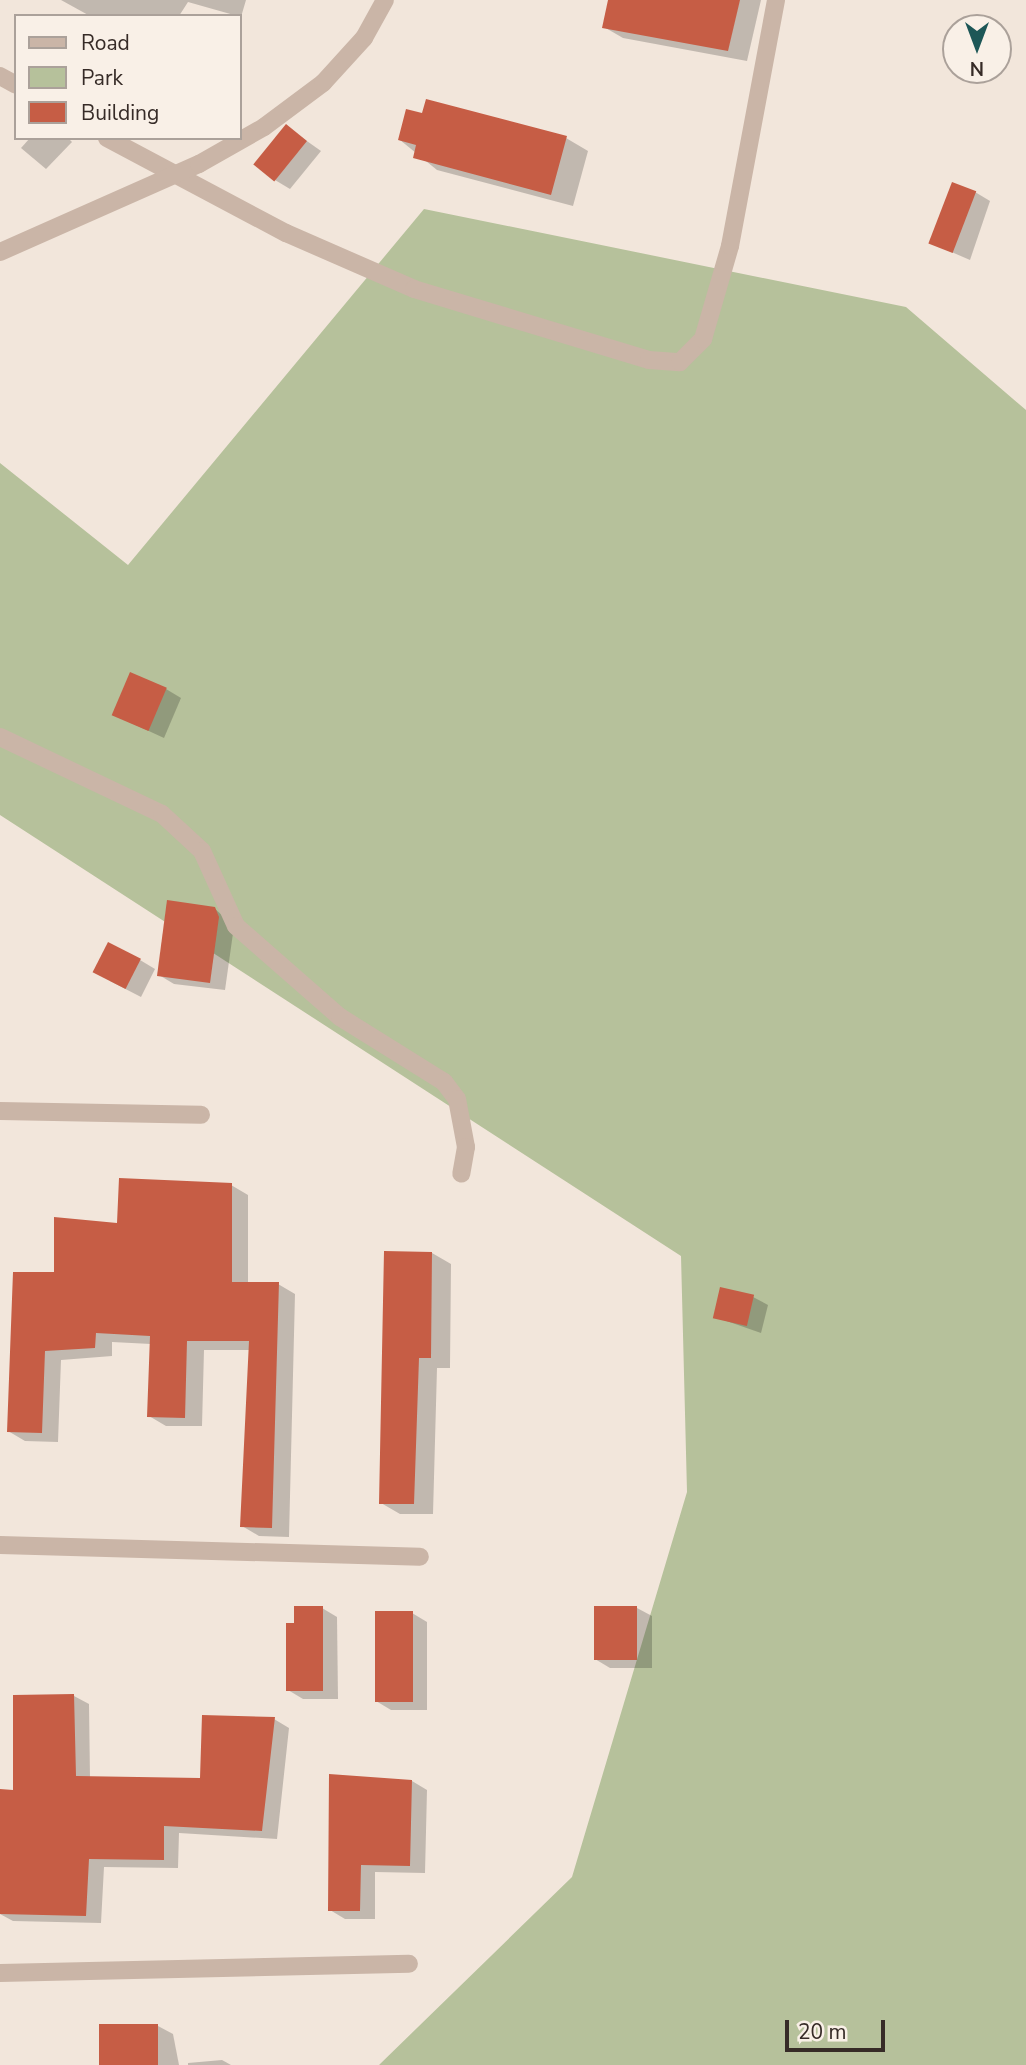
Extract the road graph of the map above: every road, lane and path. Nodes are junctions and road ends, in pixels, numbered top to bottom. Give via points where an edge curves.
1 (385, 0) edge
2 (776, 0) edge
3 (242, 139) edge
4 (110, 140) edge
5 (239, 140) edge
6 (171, 176) junction
7 (0, 252) edge
8 (0, 737) edge
9 (0, 1111) edge
10 (201, 1115) dead end
11 (461, 1174) dead end
12 (0, 1545) edge
13 (420, 1557) dead end
14 (409, 1964) dead end
15 (0, 1973) edge

1 - 3 street via 364,38 323,83
2 - 6 street via 730,246 703,339 680,362 649,359 414,289
4 - 6 street
5 - 6 street
6 - 7 street
8 - 11 street via 162,814 202,850 236,926 340,1017 444,1082 457,1099 463,1135
9 - 10 street
12 - 13 street
14 - 15 street

